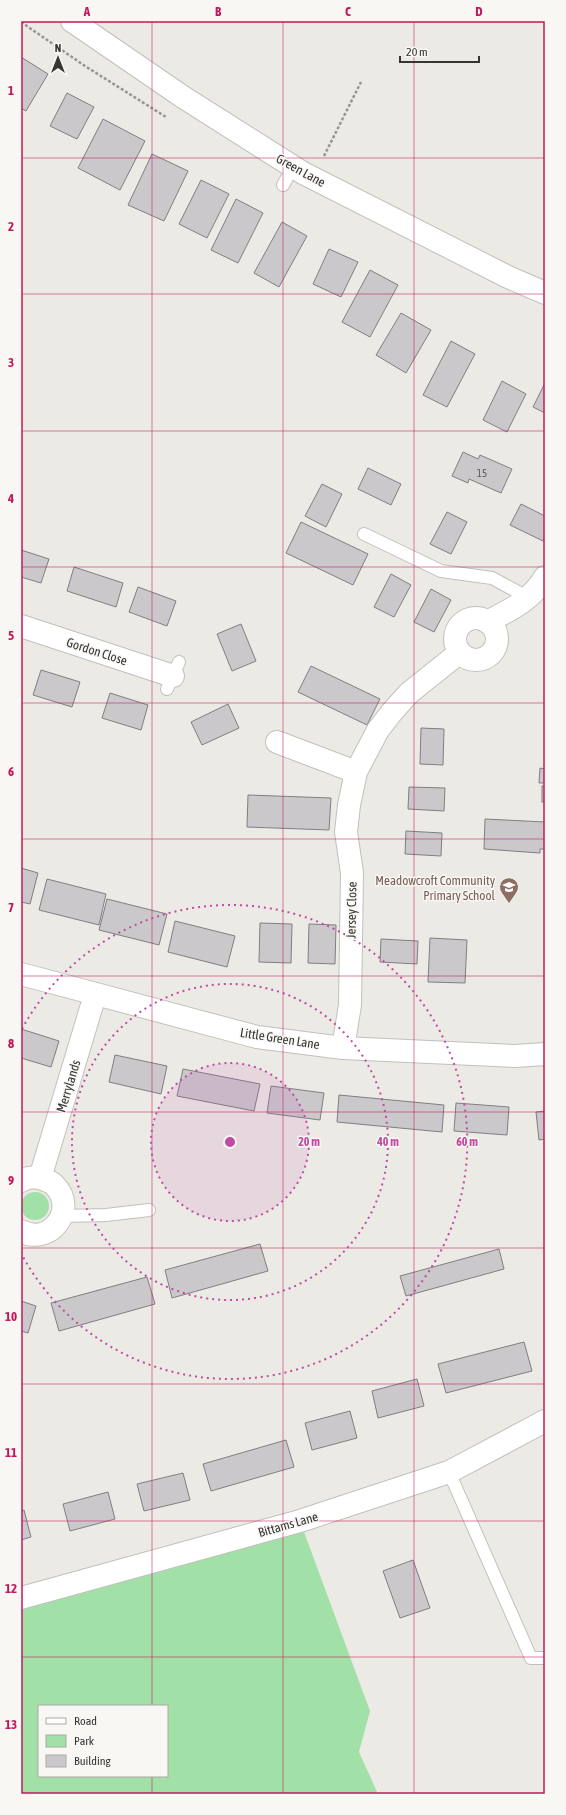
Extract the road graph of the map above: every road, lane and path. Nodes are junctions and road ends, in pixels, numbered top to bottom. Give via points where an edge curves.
1 (72, 21) edge
2 (21, 22) edge
3 (85, 66) dead end
4 (361, 82) dead end
5 (314, 178) junction
6 (545, 293) edge
7 (364, 534) dead end
8 (545, 577) edge
9 (529, 598) junction
10 (487, 622) junction
11 (21, 626) edge
12 (459, 653) junction
13 (173, 676) dead end
14 (277, 742) dead end
15 (356, 772) junction
16 (21, 974) edge
17 (95, 995) junction
18 (343, 1048) junction
19 (545, 1054) edge
20 (31, 1179) edge
21 (149, 1210) dead end
22 (63, 1216) junction
23 (21, 1231) edge
24 (545, 1421) edge
25 (449, 1472) junction
26 (21, 1598) edge
27 (545, 1658) edge

1 - 5 street, Green Lane via 183,97 288,176
2 - 3 path
4 - 5 path
5 - 6 street, Green Lane via 508,277
7 - 9 lane via 441,571 492,578
8 - 9 street
9 - 10 street
10 - 12 street via 478,619 468,620 460,625 455,634 455,644
10 - 12 street via 494,630 497,640 487,657 478,660 468,659
11 - 13 street, Gordon Close
12 - 15 street, Jersey Close via 409,693 392,712 378,730
14 - 15 street
15 - 18 street, Jersey Close via 346,832 352,873 350,1005
16 - 17 street, Little Green Lane
17 - 18 street, Little Green Lane via 257,1037
17 - 20 street, Merrylands
18 - 19 street, Little Green Lane via 515,1056
20 - 22 street, Merrylands via 55,1185 63,1198
21 - 22 lane
22 - 23 street via 56,1227 44,1234 29,1235
24 - 25 street, Bittams Lane
25 - 26 street, Bittams Lane via 300,1521
25 - 27 lane via 530,1658

